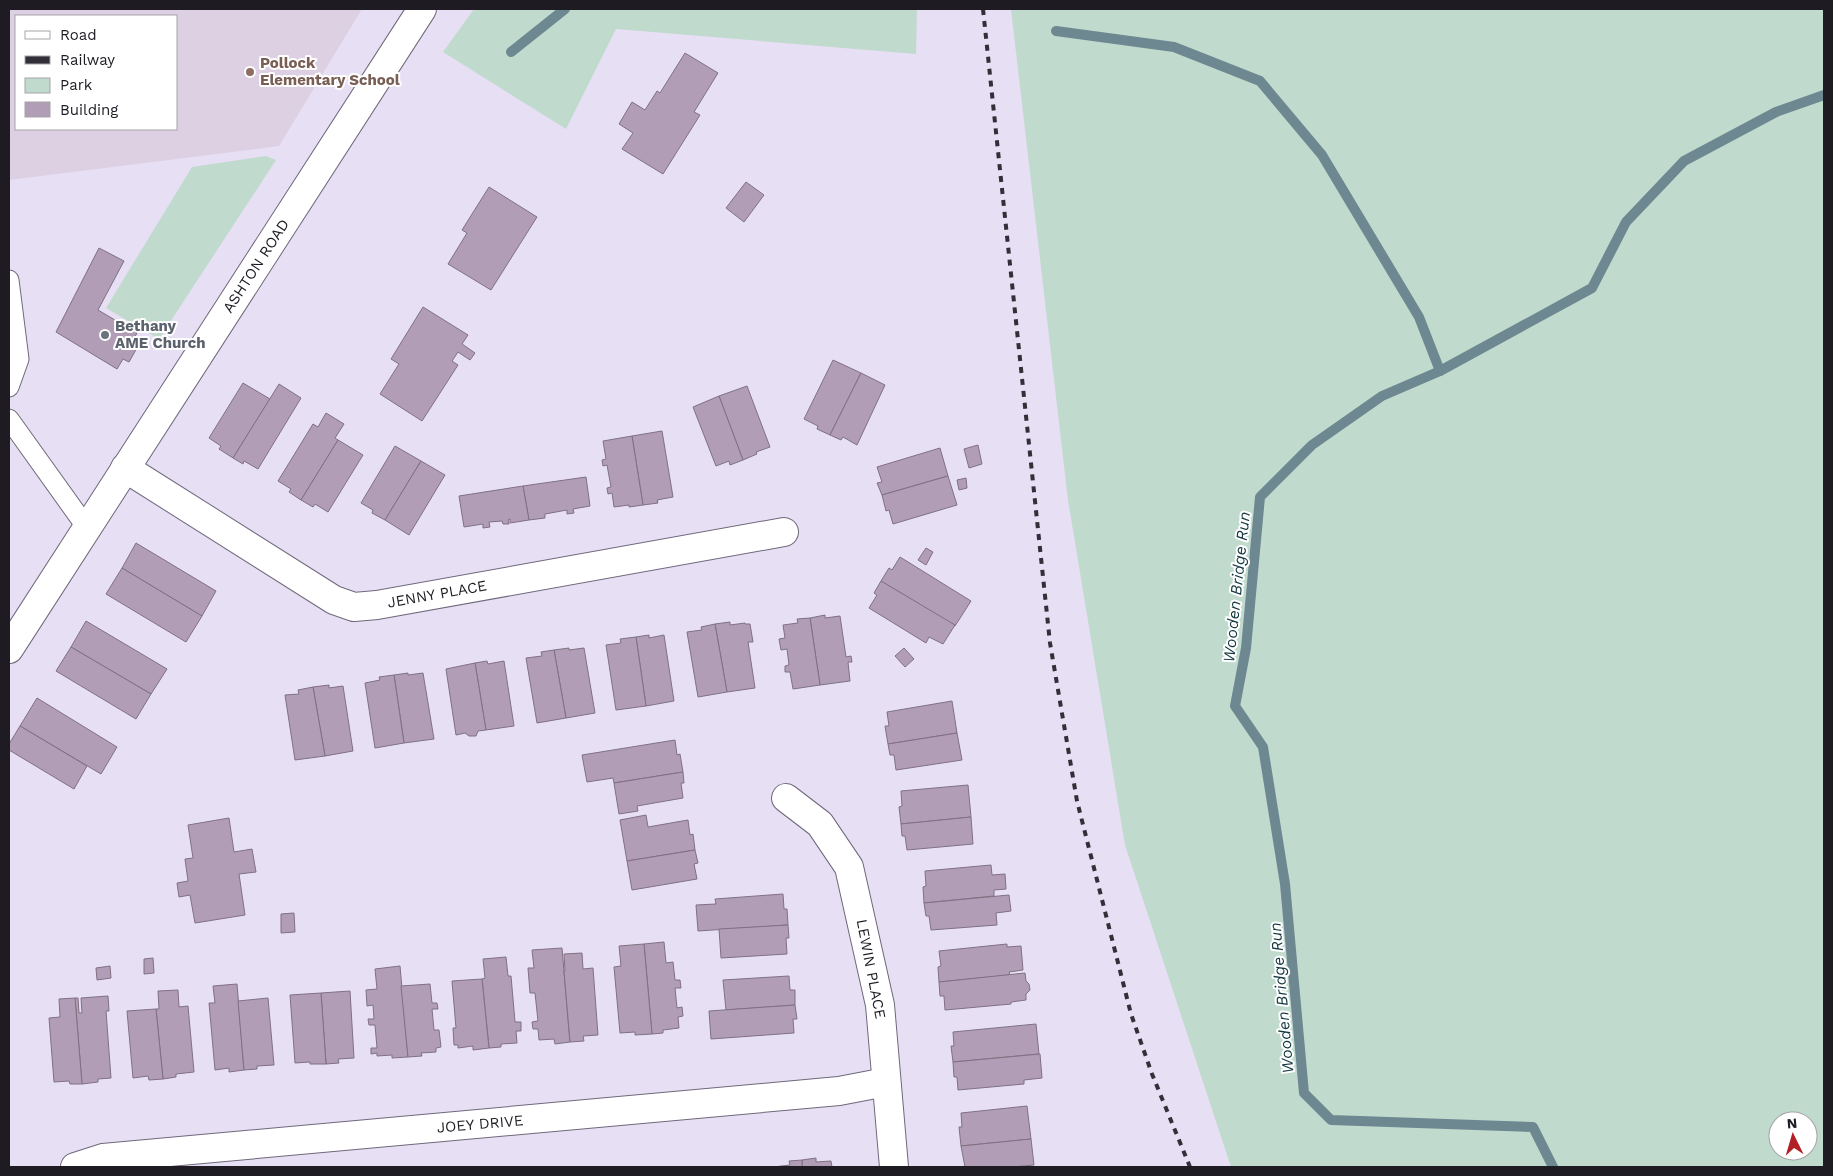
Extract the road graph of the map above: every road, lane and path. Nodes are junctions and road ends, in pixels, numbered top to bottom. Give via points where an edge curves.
1 (422, 9) edge
2 (9, 280) edge
3 (9, 387) edge
4 (9, 419) edge
5 (126, 468) junction
6 (87, 528) junction
7 (784, 532) dead end
8 (9, 649) edge
9 (786, 798) dead end
10 (886, 1082) junction
11 (75, 1167) edge
12 (894, 1167) edge

1 - 5 street, ASHTON ROAD
2 - 3 lane via 19,359
4 - 6 lane
5 - 6 street, ASHTON ROAD
5 - 7 street, JENNY PLACE via 334,600 354,607
6 - 8 street, ASHTON ROAD
9 - 10 street, LEWIN PLACE via 820,824 848,867 880,1005
10 - 11 street, JOEY DRIVE via 838,1091 103,1158
10 - 12 street, LEWIN PLACE

